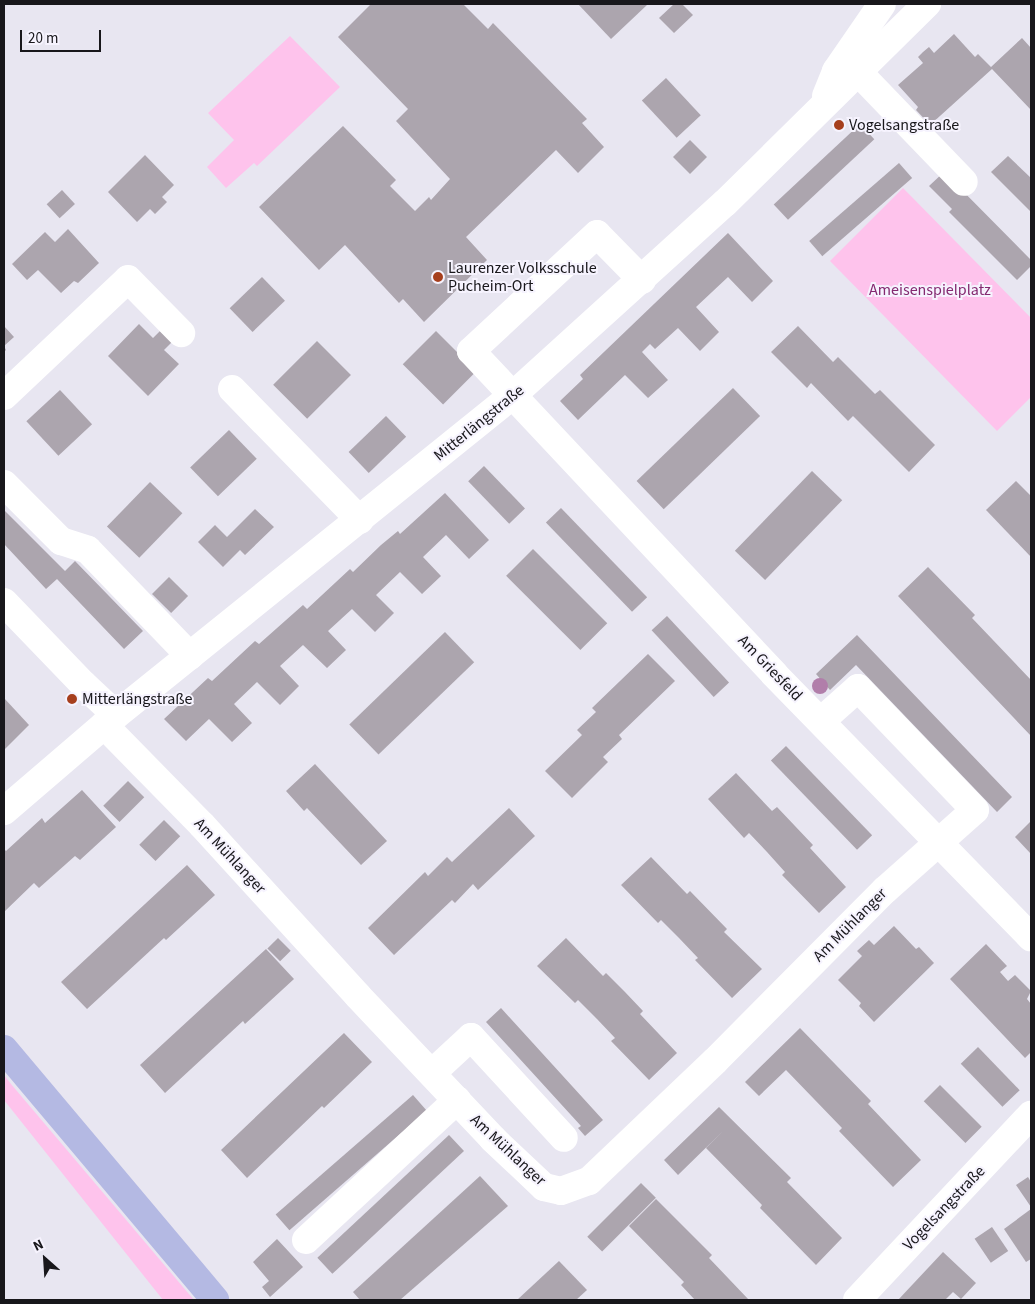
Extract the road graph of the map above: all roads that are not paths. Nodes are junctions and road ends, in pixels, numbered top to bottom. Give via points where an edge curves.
1 (882, 4) edge
2 (927, 4) edge
3 (859, 73) junction
4 (820, 108) junction
5 (964, 182) dead end
6 (642, 280) junction
7 (181, 333) dead end
8 (232, 389) dead end
9 (514, 395) junction
10 (4, 396) edge
11 (4, 484) edge
12 (360, 520) junction
13 (4, 602) edge
14 (190, 656) junction
15 (110, 720) junction
16 (821, 721) junction
17 (4, 812) edge
18 (939, 842) junction
19 (1031, 937) edge
20 (4, 1049) edge
21 (432, 1073) junction
22 (457, 1100) junction
23 (1031, 1115) edge
24 (564, 1138) dead end
25 (306, 1240) dead end
26 (215, 1300) edge
27 (857, 1300) edge

1 - 4 street, Mitterlängstraße via 836,71
2 - 3 street, Mitterlängstraße
3 - 4 street, Mitterlängstraße
3 - 5 street
4 - 6 street, Mitterlängstraße
6 - 9 street, Mitterlängstraße
6 - 9 street, Am Griesfeld via 597,234 471,351
7 - 10 street via 128,279
8 - 12 street
9 - 12 street, Mitterlängstraße
9 - 16 street, Am Griesfeld
11 - 14 street via 61,541 88,550
12 - 14 street, Mitterlängstraße
13 - 15 street via 83,684
14 - 15 street, Mitterlängstraße
15 - 17 street, Mitterlängstraße
15 - 21 street, Am Mühlanger via 202,825
16 - 18 street, Am Griesfeld
16 - 18 street, Am Mühlanger via 858,688 975,810
18 - 19 street, Am Griesfeld
18 - 22 street, Am Mühlanger via 885,890 715,1061 589,1181 561,1192 544,1187
20 - 26 main road
21 - 22 street, Am Mühlanger
21 - 24 street via 471,1037
22 - 25 street
23 - 27 street, Vogelsangstraße

